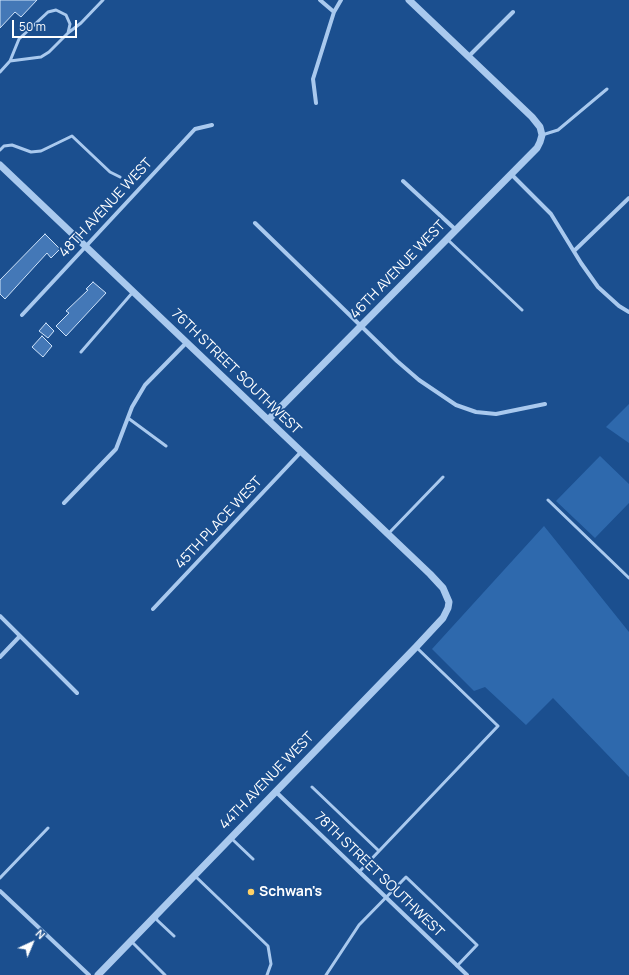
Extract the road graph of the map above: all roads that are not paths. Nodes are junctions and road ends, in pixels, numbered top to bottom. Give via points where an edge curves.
1 (103, 0) edge
2 (320, 0) edge
3 (341, 0) edge
4 (409, 0) edge
5 (334, 12) junction
6 (513, 12) dead end
7 (68, 33) junction
8 (469, 56) junction
9 (10, 61) junction
10 (0, 72) edge
11 (607, 88) dead end
12 (316, 103) dead end
13 (212, 125) dead end
14 (542, 135) junction
15 (0, 150) edge
16 (0, 165) edge
17 (510, 174) junction
18 (120, 177) dead end
19 (403, 181) dead end
20 (629, 198) edge
21 (255, 223) dead end
22 (456, 230) junction
23 (447, 239) junction
24 (86, 247) junction
25 (574, 251) junction
26 (133, 292) junction
27 (522, 310) dead end
28 (629, 312) edge
29 (22, 315) dead end
30 (362, 327) junction
31 (187, 342) junction
32 (80, 352) dead end
33 (545, 404) dead end
34 (128, 418) junction
35 (268, 420) junction
36 (166, 446) dead end
37 (302, 452) junction
38 (443, 477) dead end
39 (548, 500) dead end
40 (64, 503) dead end
41 (388, 534) junction
42 (629, 578) edge
43 (449, 602) joint
44 (153, 609) dead end
45 (0, 616) edge
46 (20, 636) junction
47 (416, 647) junction
48 (0, 657) edge
49 (77, 693) dead end
50 (312, 787) dead end
51 (275, 791) junction
52 (48, 828) dead end
53 (230, 838) junction
54 (379, 851) junction
55 (253, 859) dead end
56 (360, 871) junction
57 (194, 875) junction
58 (0, 878) edge
59 (0, 891) edge
60 (387, 897) junction
61 (156, 914) junction
62 (174, 936) dead end
63 (131, 941) junction
64 (457, 966) junction
65 (89, 975) edge
66 (98, 975) edge
67 (164, 975) edge
68 (267, 975) edge
69 (326, 975) edge
70 (467, 975) edge

1 - 7 lane
2 - 5 street
3 - 5 street
4 - 8 street
5 - 12 street via 313,79
6 - 8 street
7 - 9 lane via 41,57
7 - 9 lane via 70,24 66,15 56,10 48,12 19,39
8 - 14 street via 532,117 540,127
9 - 10 lane
11 - 14 lane via 558,130
13 - 24 street, 48TH AVENUE WEST via 195,129
14 - 17 street, 46TH AVENUE WEST via 537,148
15 - 18 lane via 4,146 12,146 31,152 41,151 72,136 110,172
16 - 24 street, 76TH STREET SOUTHWEST
17 - 22 street, 46TH AVENUE WEST
17 - 25 street via 551,214
19 - 22 street
20 - 25 street
21 - 30 street
22 - 23 street, 46TH AVENUE WEST
23 - 27 lane
23 - 30 street, 46TH AVENUE WEST
24 - 26 street, 76TH STREET SOUTHWEST
24 - 29 street, 48TH AVENUE WEST
25 - 28 street via 598,287
26 - 31 street, 76TH STREET SOUTHWEST
26 - 32 lane
30 - 33 street via 419,380 456,405 476,412 496,414
30 - 35 street, 46TH AVENUE WEST
31 - 34 street via 145,385
31 - 35 street, 76TH STREET SOUTHWEST
34 - 36 lane
34 - 40 street via 116,449
35 - 37 street, 76TH STREET SOUTHWEST
37 - 41 street, 76TH STREET SOUTHWEST
37 - 44 street, 45TH PLACE WEST
38 - 41 lane
39 - 42 lane
41 - 43 street, 76TH STREET SOUTHWEST via 443,588
43 - 47 street, 44TH AVENUE WEST via 443,618
45 - 46 street
46 - 48 street
46 - 49 street
47 - 51 street, 44TH AVENUE WEST
47 - 54 lane via 498,726
50 - 54 lane
51 - 53 street, 44TH AVENUE WEST
51 - 56 street, 78TH STREET SOUTHWEST
52 - 58 lane
53 - 55 lane
53 - 57 street, 44TH AVENUE WEST
54 - 56 lane
56 - 60 street, 78TH STREET SOUTHWEST
57 - 61 street, 44TH AVENUE WEST
57 - 68 lane via 268,946 271,964
59 - 65 street
60 - 64 street, 78TH STREET SOUTHWEST
60 - 64 lane via 406,877 477,945
60 - 69 lane via 359,925
61 - 62 lane via 157,920
61 - 63 street, 44TH AVENUE WEST
63 - 66 street, 44TH AVENUE WEST
63 - 67 lane
64 - 70 street, 78TH STREET SOUTHWEST

